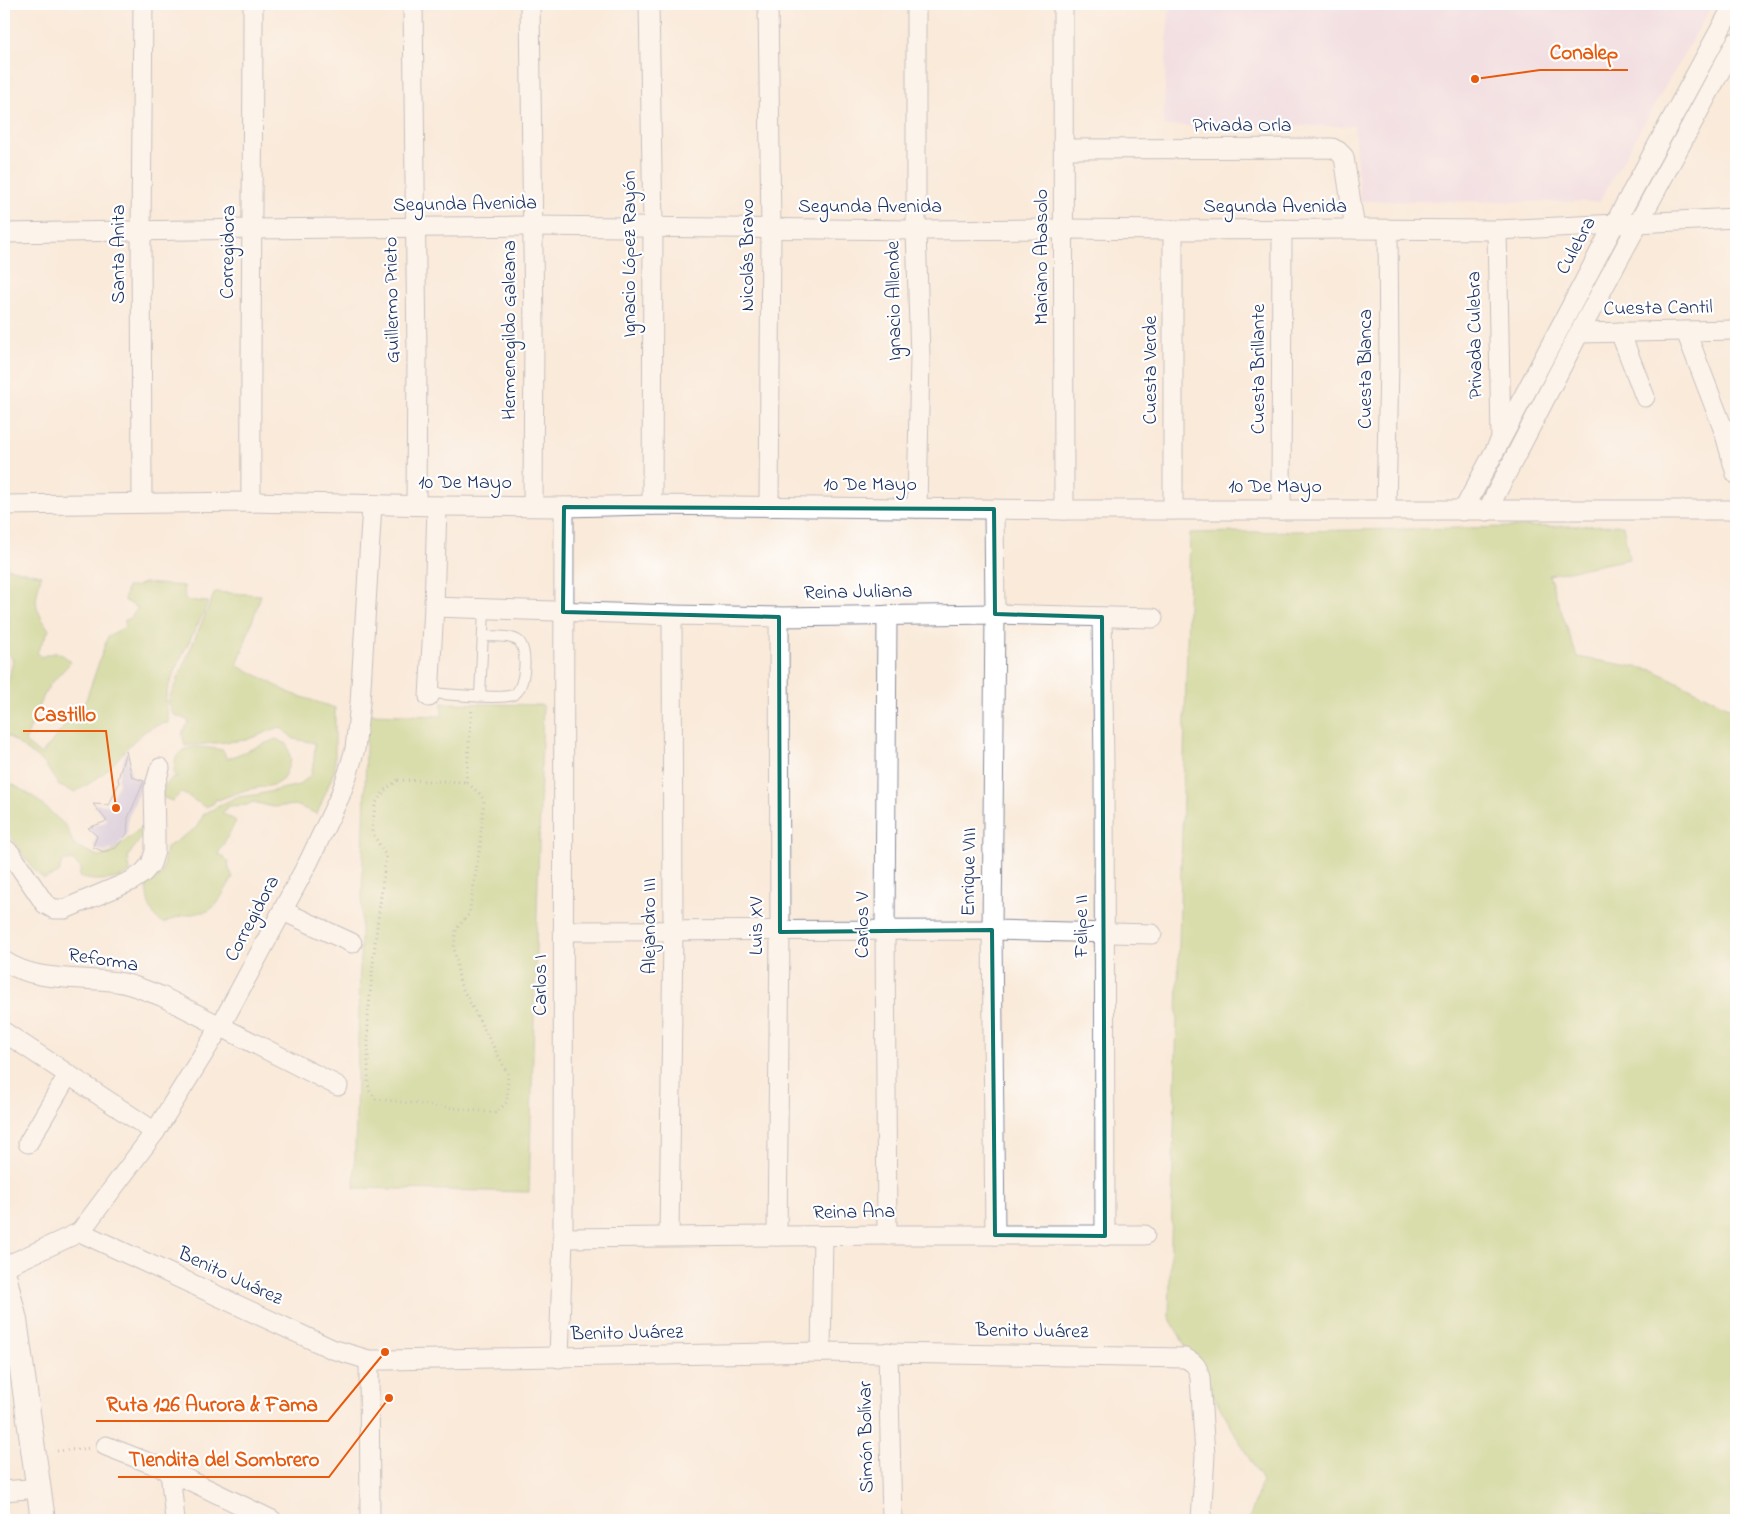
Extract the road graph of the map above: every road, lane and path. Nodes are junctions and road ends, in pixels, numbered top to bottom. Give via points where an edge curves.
1 (143, 4) edge
2 (253, 4) edge
3 (413, 4) edge
4 (530, 4) edge
5 (649, 4) edge
6 (768, 4) edge
7 (916, 4) edge
8 (1063, 4) edge
9 (1734, 4) edge
10 (1736, 13) edge
11 (1736, 42) edge
12 (1064, 149) junction
13 (1736, 218) edge
14 (1641, 222) junction
15 (1614, 224) junction
16 (532, 226) junction
17 (653, 226) junction
18 (415, 228) junction
19 (253, 229) junction
20 (771, 229) junction
21 (1064, 229) junction
22 (1282, 229) junction
23 (1355, 229) junction
24 (1388, 229) junction
25 (141, 230) junction
26 (916, 230) junction
27 (1173, 230) junction
28 (1497, 230) junction
29 (4, 233) edge
30 (1736, 330) edge
31 (1620, 332) junction
32 (1686, 332) junction
33 (1580, 333) junction
34 (1645, 397) dead end
35 (1501, 439) junction
36 (1736, 474) edge
37 (251, 502) junction
38 (142, 503) junction
39 (4, 505) edge
40 (372, 505) junction
41 (652, 505) junction
42 (416, 506) junction
43 (437, 506) junction
44 (532, 506) junction
45 (564, 507) junction
46 (770, 507) junction
47 (917, 508) junction
48 (994, 509) junction
49 (1386, 509) junction
50 (1064, 510) junction
51 (1174, 510) junction
52 (1281, 510) junction
53 (1736, 510) edge
54 (1463, 511) junction
55 (1488, 511) junction
56 (434, 607) junction
57 (484, 610) junction
58 (563, 612) junction
59 (995, 614) junction
60 (672, 615) junction
61 (887, 615) junction
62 (779, 616) junction
63 (1102, 616) junction
64 (1153, 618) dead end
65 (483, 636) junction
66 (429, 695) joint
67 (477, 696) junction
68 (160, 768) dead end
69 (466, 782) junction
70 (4, 848) edge
71 (283, 911) junction
72 (992, 930) junction
73 (564, 931) junction
74 (673, 931) junction
75 (885, 931) junction
76 (780, 932) junction
77 (1104, 933) junction
78 (1152, 934) dead end
79 (352, 942) dead end
80 (4, 961) edge
81 (220, 1027) junction
82 (4, 1032) edge
83 (68, 1075) junction
84 (338, 1086) dead end
85 (155, 1132) junction
86 (28, 1143) dead end
87 (80, 1232) junction
88 (887, 1234) junction
89 (995, 1235) junction
90 (669, 1236) junction
91 (777, 1236) junction
92 (823, 1236) junction
93 (1105, 1236) junction
94 (1145, 1236) dead end
95 (563, 1238) junction
96 (4, 1267) edge
97 (4, 1275) edge
98 (821, 1352) junction
99 (888, 1352) junction
100 (559, 1358) junction
101 (369, 1360) junction
102 (106, 1446) joint
103 (57, 1451) dead end
104 (170, 1471) junction
105 (39, 1488) junction
106 (4, 1491) edge
107 (44, 1520) edge
108 (175, 1520) edge
109 (272, 1520) edge
110 (370, 1520) edge
111 (892, 1520) edge
112 (1201, 1520) edge

1 - 25 street, Santa Anita
2 - 19 street, Corregidora
3 - 18 street, Guillermo Prieto
4 - 16 street, Hermenegildo Galeana
5 - 17 street, Ignacio López Rayón
6 - 20 street, Nicolás Bravo
7 - 26 street, Ignacio Allende
8 - 12 street, Mariano Abasolo
9 - 10 street
9 - 15 street, Culebra
11 - 14 street
12 - 21 street, Mariano Abasolo
12 - 23 street, Privada Orla via 1332,148 1344,157
13 - 14 street, Segunda Avenida
14 - 15 street, Segunda Avenida
14 - 33 street
15 - 28 street, Segunda Avenida
15 - 35 street, Culebra
16 - 17 street, Segunda Avenida
16 - 18 street, Segunda Avenida
16 - 44 street, Hermenegildo Galeana
17 - 20 street, Segunda Avenida
17 - 41 street, Ignacio López Rayón
18 - 19 street, Segunda Avenida
18 - 42 street, Guillermo Prieto
19 - 25 street, Segunda Avenida
19 - 37 street, Corregidora
20 - 26 street, Segunda Avenida
20 - 46 street, Nicolás Bravo
21 - 26 street, Segunda Avenida
21 - 27 street, Segunda Avenida
21 - 50 street, Mariano Abasolo
22 - 23 street, Segunda Avenida
22 - 27 street, Segunda Avenida
22 - 52 street, Cuesta Brillante
23 - 24 street, Segunda Avenida
24 - 28 street, Segunda Avenida
24 - 49 street, Cuesta Blanca
25 - 29 street, Segunda Avenida
25 - 38 street, Santa Anita
26 - 47 street, Ignacio Allende via 920,357
27 - 51 street, Cuesta Verde
28 - 35 street, Privada Culebra
30 - 32 street, Cuesta Cantil
31 - 32 street, Cuesta Cantil
31 - 33 street, Cuesta Cantil
31 - 34 street
32 - 36 street via 1724,432
33 - 55 street
35 - 54 street, Culebra
37 - 38 street, 10 De Mayo
37 - 40 street, 10 De Mayo
38 - 39 street, 10 De Mayo
40 - 42 street, 10 De Mayo
40 - 71 street, Corregidora via 355,749 340,796
41 - 45 street, 10 De Mayo
41 - 46 street, 10 De Mayo
42 - 43 street, 10 De Mayo
43 - 44 street, 10 De Mayo
43 - 56 street
44 - 45 street, 10 De Mayo
45 - 58 street, Carlos I
46 - 47 street, 10 De Mayo
47 - 48 street, 10 De Mayo
48 - 50 street, 10 De Mayo
48 - 59 street, Enrique VIII
49 - 52 street, 10 De Mayo
49 - 54 street, 10 De Mayo
50 - 51 street, 10 De Mayo
51 - 52 street, 10 De Mayo
53 - 55 street, 10 De Mayo
54 - 55 street, 10 De Mayo
56 - 57 street, Reina Juliana
56 - 66 street
57 - 58 street, Reina Juliana
57 - 65 lane
58 - 60 street, Reina Juliana
58 - 73 street, Carlos I
59 - 61 street, Reina Juliana
59 - 63 street, Reina Juliana
59 - 72 street, Enrique VIII
60 - 62 street, Reina Juliana
60 - 74 street, Alejandro III
61 - 62 street, Reina Juliana
61 - 75 street, Carlos V
62 - 76 street, Luis XV
63 - 64 street, Reina Juliana
63 - 77 street, Felipe II
65 - 67 lane
65 - 67 lane via 519,640 524,655 523,682 516,694
66 - 67 lane
67 - 69 path
68 - 70 street via 154,789 155,851 151,864 131,881 65,909 54,910 45,904
69 - 69 path via 484,800 469,914 456,929 454,948 460,984 508,1074 507,1102 496,1113 376,1099 370,1091 366,1073 368,1017 386,856 372,832 375,804 398,780
71 - 79 street
71 - 81 street, Corregidora
72 - 75 street
72 - 77 street
72 - 89 street, Enrique VIII
73 - 74 street
73 - 95 street, Carlos I
74 - 76 street
74 - 90 street, Alejandro III
75 - 76 street
75 - 88 street, Carlos V
76 - 91 street, Luis XV
77 - 78 street
77 - 93 street, Felipe II
80 - 81 street, Reforma via 25,972 118,982 138,988 161,996
81 - 84 street, Reforma
81 - 85 street, Corregidora
82 - 83 street
83 - 85 street
83 - 86 street
85 - 87 street, Corregidora
87 - 96 street, Corregidora
87 - 101 street, Benito Juárez via 332,1349
88 - 89 street, Reina Ana
88 - 92 street, Reina Ana
89 - 93 street, Reina Ana
90 - 91 street, Reina Ana
90 - 95 street, Reina Ana
91 - 92 street, Reina Ana
92 - 98 street
93 - 94 street, Reina Ana
95 - 100 street, Carlos I
97 - 105 street via 15,1320
98 - 99 street, Benito Juárez
98 - 100 street, Benito Juárez
99 - 111 street, Simón Bolívar
99 - 112 street, Benito Juárez via 1169,1357 1193,1362 1200,1378 1205,1455
100 - 101 street, Benito Juárez
101 - 110 street
102 - 103 path
102 - 104 street
104 - 108 street
104 - 109 street
105 - 106 street
105 - 107 street

